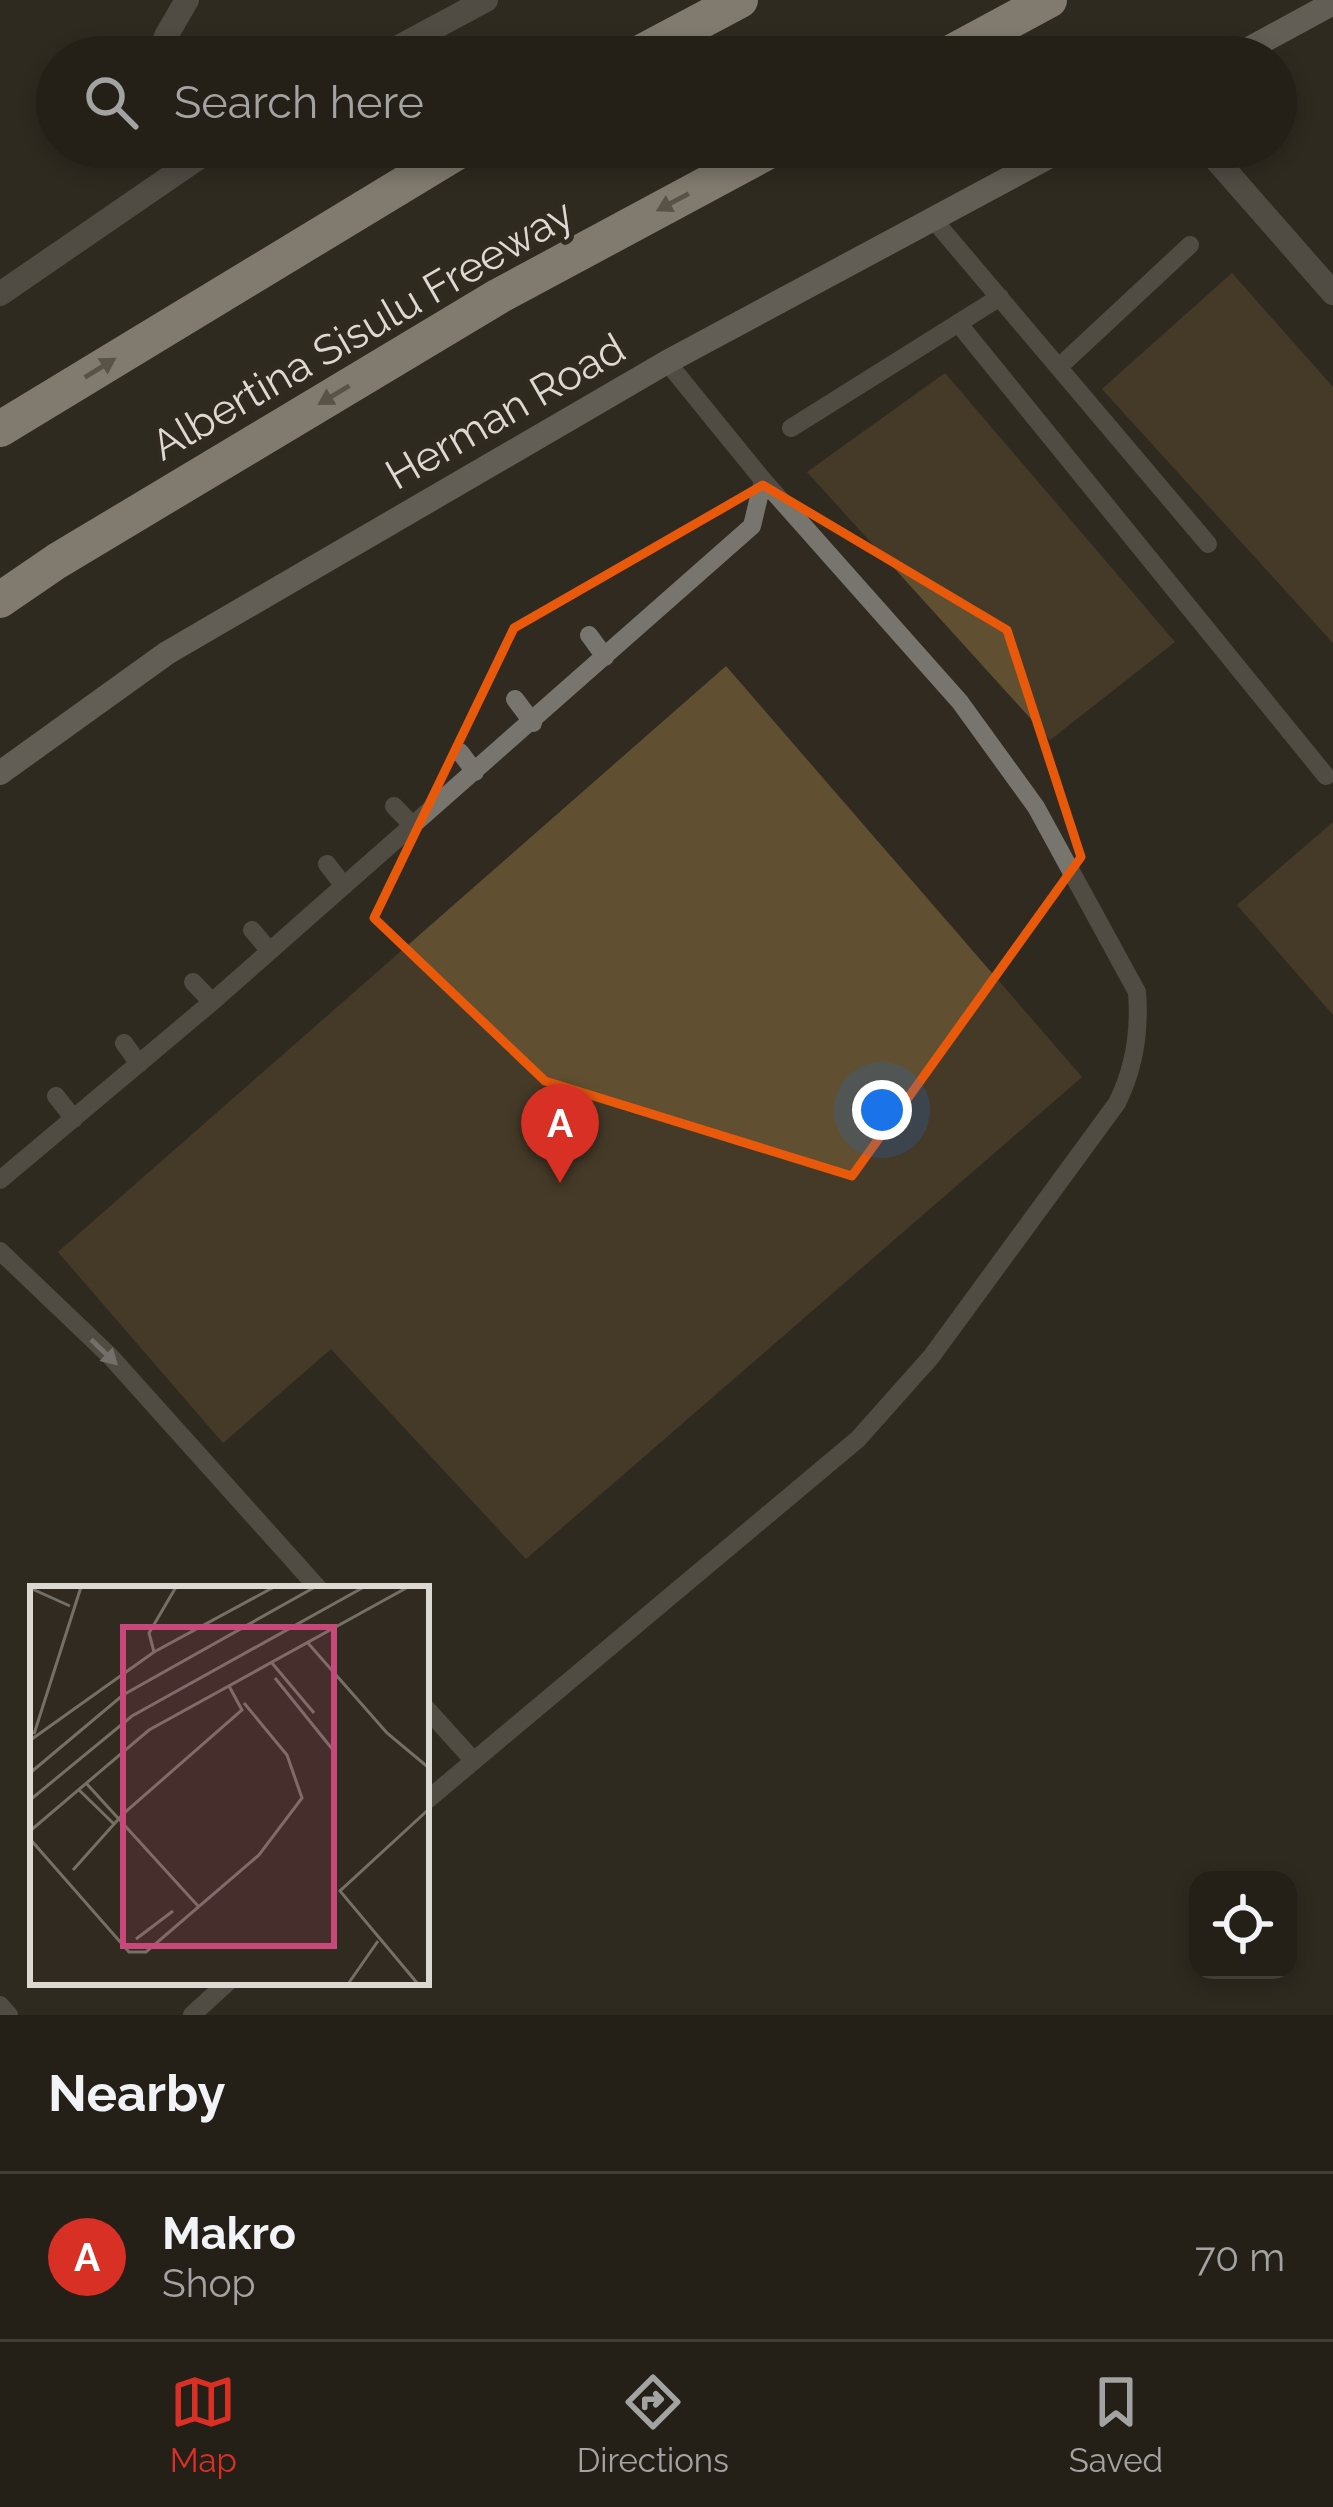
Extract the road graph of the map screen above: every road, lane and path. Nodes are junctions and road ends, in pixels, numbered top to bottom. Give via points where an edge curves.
1 (187, 0) edge
2 (486, 0) edge
3 (740, 0) edge
4 (1049, 0) edge
5 (1333, 3) edge
6 (166, 36) edge
7 (419, 36) edge
8 (672, 36) edge
9 (982, 36) edge
10 (1272, 36) edge
11 (174, 168) edge
12 (430, 168) edge
13 (737, 168) edge
14 (1028, 168) edge
15 (1223, 168) edge
16 (933, 219) junction
17 (1190, 245) dead end
18 (1333, 293) edge
19 (0, 294) edge
20 (1000, 297) junction
21 (958, 323) junction
22 (667, 362) junction
23 (1059, 367) junction
24 (791, 428) dead end
25 (0, 429) edge
26 (763, 480) junction
27 (1208, 544) dead end
28 (0, 600) edge
29 (589, 635) dead end
30 (605, 657) junction
31 (515, 699) dead end
32 (533, 722) junction
33 (460, 752) dead end
34 (0, 772) edge
35 (475, 772) junction
36 (1326, 776) dead end
37 (394, 806) dead end
38 (413, 826) junction
39 (328, 864) dead end
40 (344, 886) junction
41 (252, 930) dead end
42 (269, 950) junction
43 (194, 982) dead end
44 (212, 1002) junction
45 (124, 1042) dead end
46 (140, 1064) junction
47 (56, 1096) dead end
48 (74, 1119) junction
49 (0, 1180) edge
50 (0, 1251) edge
51 (9, 1269) edge
52 (316, 1586) edge
53 (429, 1711) edge
54 (473, 1760) junction
55 (429, 1799) edge
56 (225, 1985) edge
57 (0, 2005) edge
58 (9, 2015) edge
59 (192, 2015) edge

1 - 6 street
2 - 7 street
3 - 8 highway
4 - 9 highway
5 - 10 main road
11 - 19 street
25 -> 12 highway
13 -> 28 highway, Albertina Sisulu Freeway via 500,296
14 - 16 main road, Herman Road
15 - 18 street
16 - 20 lane
16 - 22 main road, Herman Road
17 - 23 lane
20 - 21 lane
20 - 23 lane
21 - 24 lane
21 - 36 lane
22 - 26 lane
22 - 34 main road, Herman Road via 166,653
23 - 27 lane
26 - 30 lane via 752,526 659,596
26 - 54 lane via 960,702 1036,807 1136,992 1129,1079 931,1357 858,1438
29 - 30 lane
30 - 32 lane
31 - 32 lane
32 - 35 lane
33 - 35 lane
35 - 38 lane
37 - 38 lane
38 - 40 lane
39 - 40 lane
40 - 42 lane
41 - 42 lane
42 - 44 lane
43 - 44 lane
44 - 46 lane
45 - 46 lane
46 - 48 lane
47 - 48 lane
48 - 49 lane
50 - 51 lane
51 -> 52 lane via 110,1356
53 - 54 lane
54 - 55 lane
56 - 59 lane
57 - 58 lane

